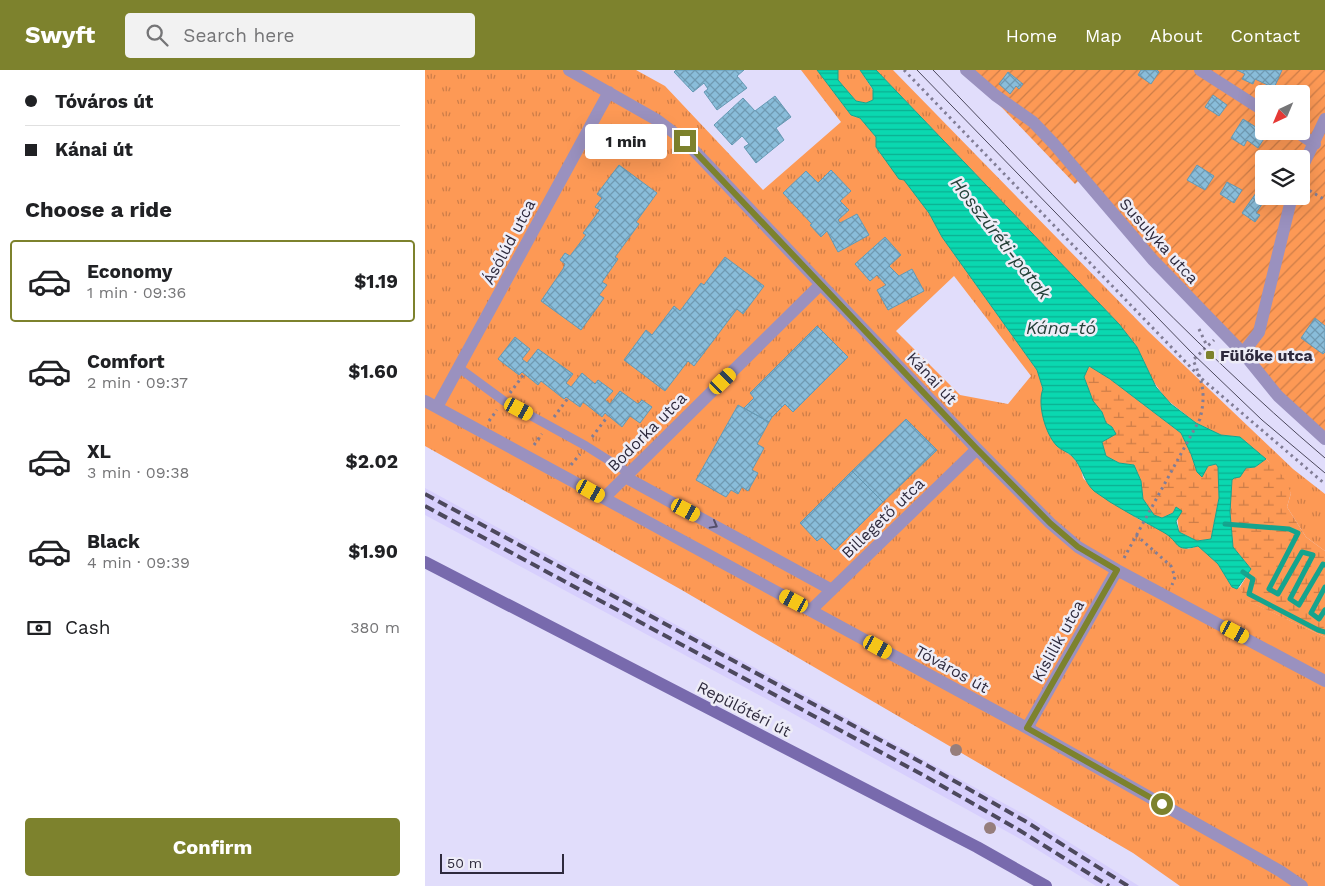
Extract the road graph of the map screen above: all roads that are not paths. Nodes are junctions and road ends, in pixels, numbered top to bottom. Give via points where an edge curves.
1 (569, 70) edge
2 (966, 70) edge
3 (1200, 70) edge
4 (609, 92) junction
5 (1255, 105) edge
6 (1325, 119) edge
7 (1309, 140) edge
8 (1315, 144) junction
9 (1310, 153) edge
10 (1290, 205) edge
11 (821, 284) junction
12 (1243, 353) junction
13 (459, 368) junction
14 (425, 401) edge
15 (437, 407) junction
16 (1325, 439) edge
17 (977, 449) junction
18 (627, 475) junction
19 (604, 498) junction
20 (425, 562) edge
21 (1117, 570) junction
22 (832, 590) junction
23 (811, 610) junction
24 (1303, 668) junction
25 (1325, 670) edge
26 (1325, 681) edge
27 (1027, 728) junction
28 (1046, 886) edge
29 (1302, 886) edge

1 - 4 street, Kánai út
2 - 12 street, Susulyka utca via 1033,122 1153,260
3 - 5 street
4 - 11 street, Kánai út via 685,141
4 - 13 street, Ásólúd utca
6 - 8 street
7 - 8 street
8 - 9 street
10 - 12 street via 1259,332
11 - 17 street, Kánai út
11 - 18 street, Bodorka utca
12 - 16 street, Susulyka utca via 1277,396
13 - 15 street, Ásólúd utca
13 - 18 lane via 504,401 586,446
14 - 15 street, Tóváros út
15 - 19 street, Tóváros út
17 - 21 street, Kánai út via 1050,523 1078,547
17 - 22 street, Billegető utca
18 - 19 street, Bodorka utca
18 -> 22 street
19 - 23 street, Tóváros út
20 - 28 street, Repülőtéri út via 977,847
21 - 24 street, Kánai út
21 - 27 street, Kislilik utca
22 - 23 street, Billegető utca
23 - 27 street, Tóváros út
24 - 25 street, Kánai út
24 - 26 street, Kánai út
27 - 29 street, Tóváros út

